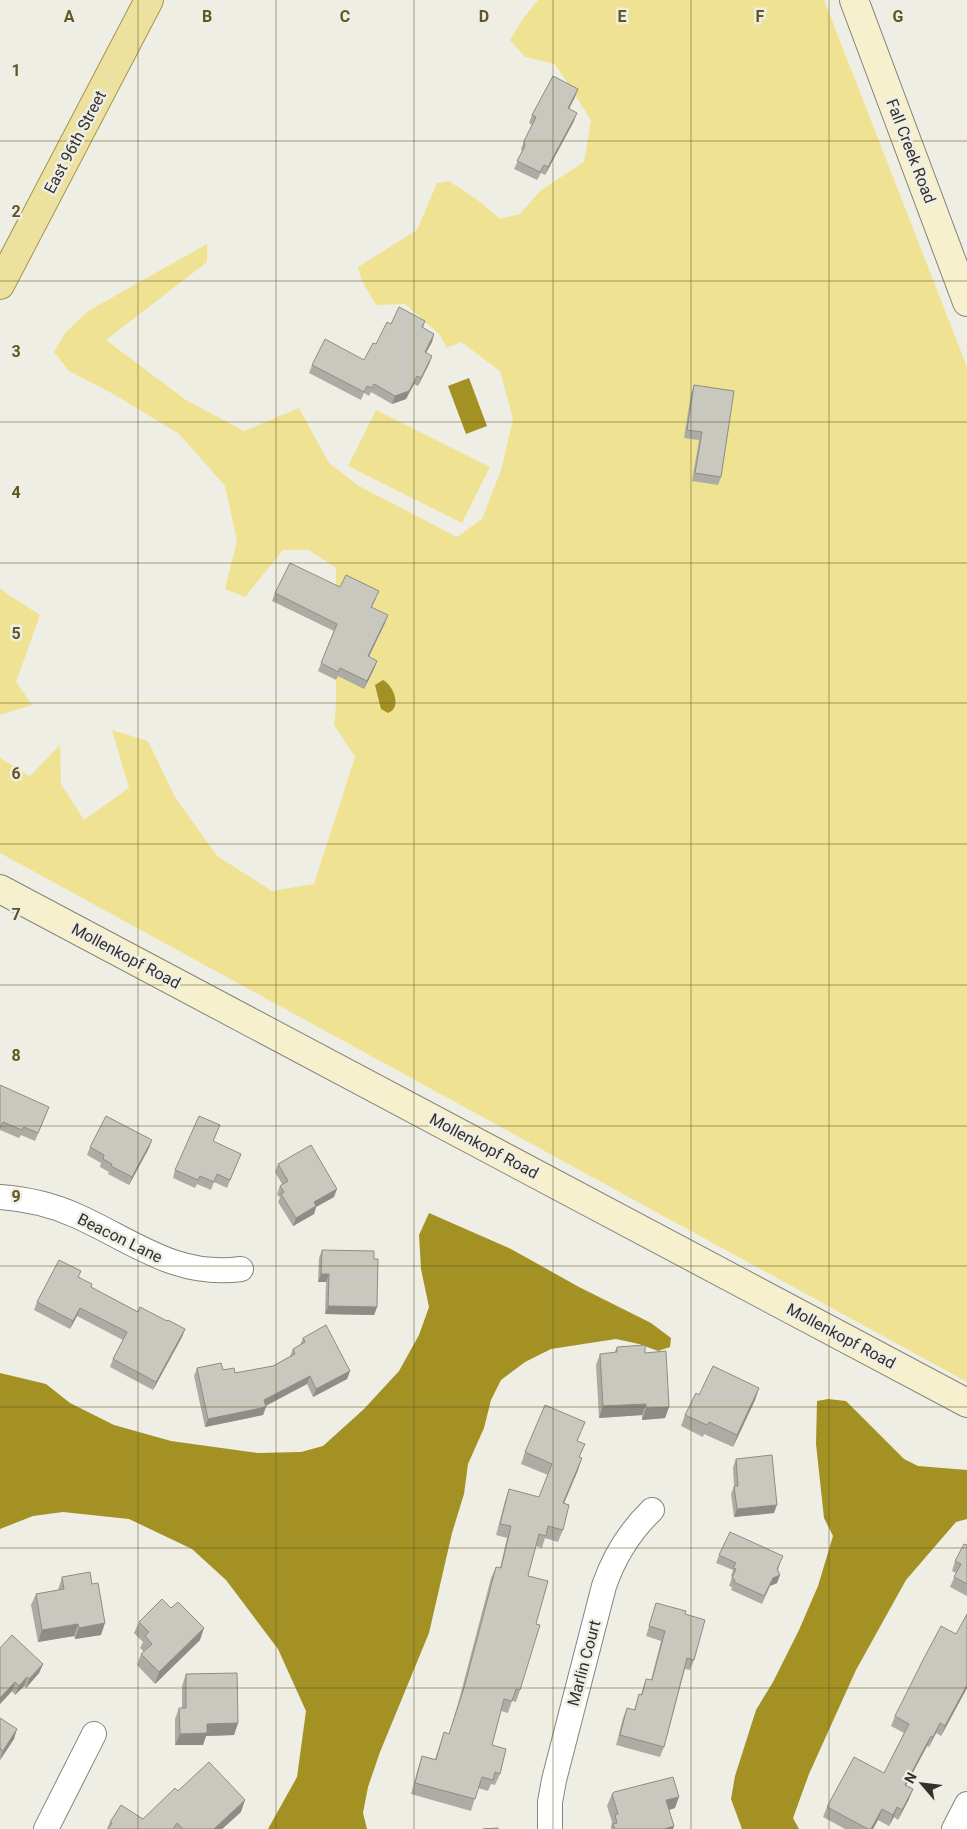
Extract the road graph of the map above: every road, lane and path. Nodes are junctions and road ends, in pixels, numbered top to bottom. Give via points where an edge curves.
1 (149, 0) edge
2 (854, 0) edge
3 (0, 285) edge
4 (967, 302) edge
5 (0, 889) edge
6 (0, 1197) edge
7 (241, 1269) dead end
8 (967, 1403) edge
9 (652, 1510) dead end
10 (94, 1734) dead end
11 (967, 1804) edge
12 (46, 1829) edge
13 (550, 1829) edge
14 (954, 1829) edge

1 - 3 main road, East 96th Street
2 - 4 street, Fall Creek Road
5 - 8 street, Mollenkopf Road
6 - 7 street, Beacon Lane via 35,1202 67,1212 166,1261 203,1269
9 - 13 street, Marlin Court via 624,1543 604,1586 554,1780
10 - 12 street
11 - 14 street

